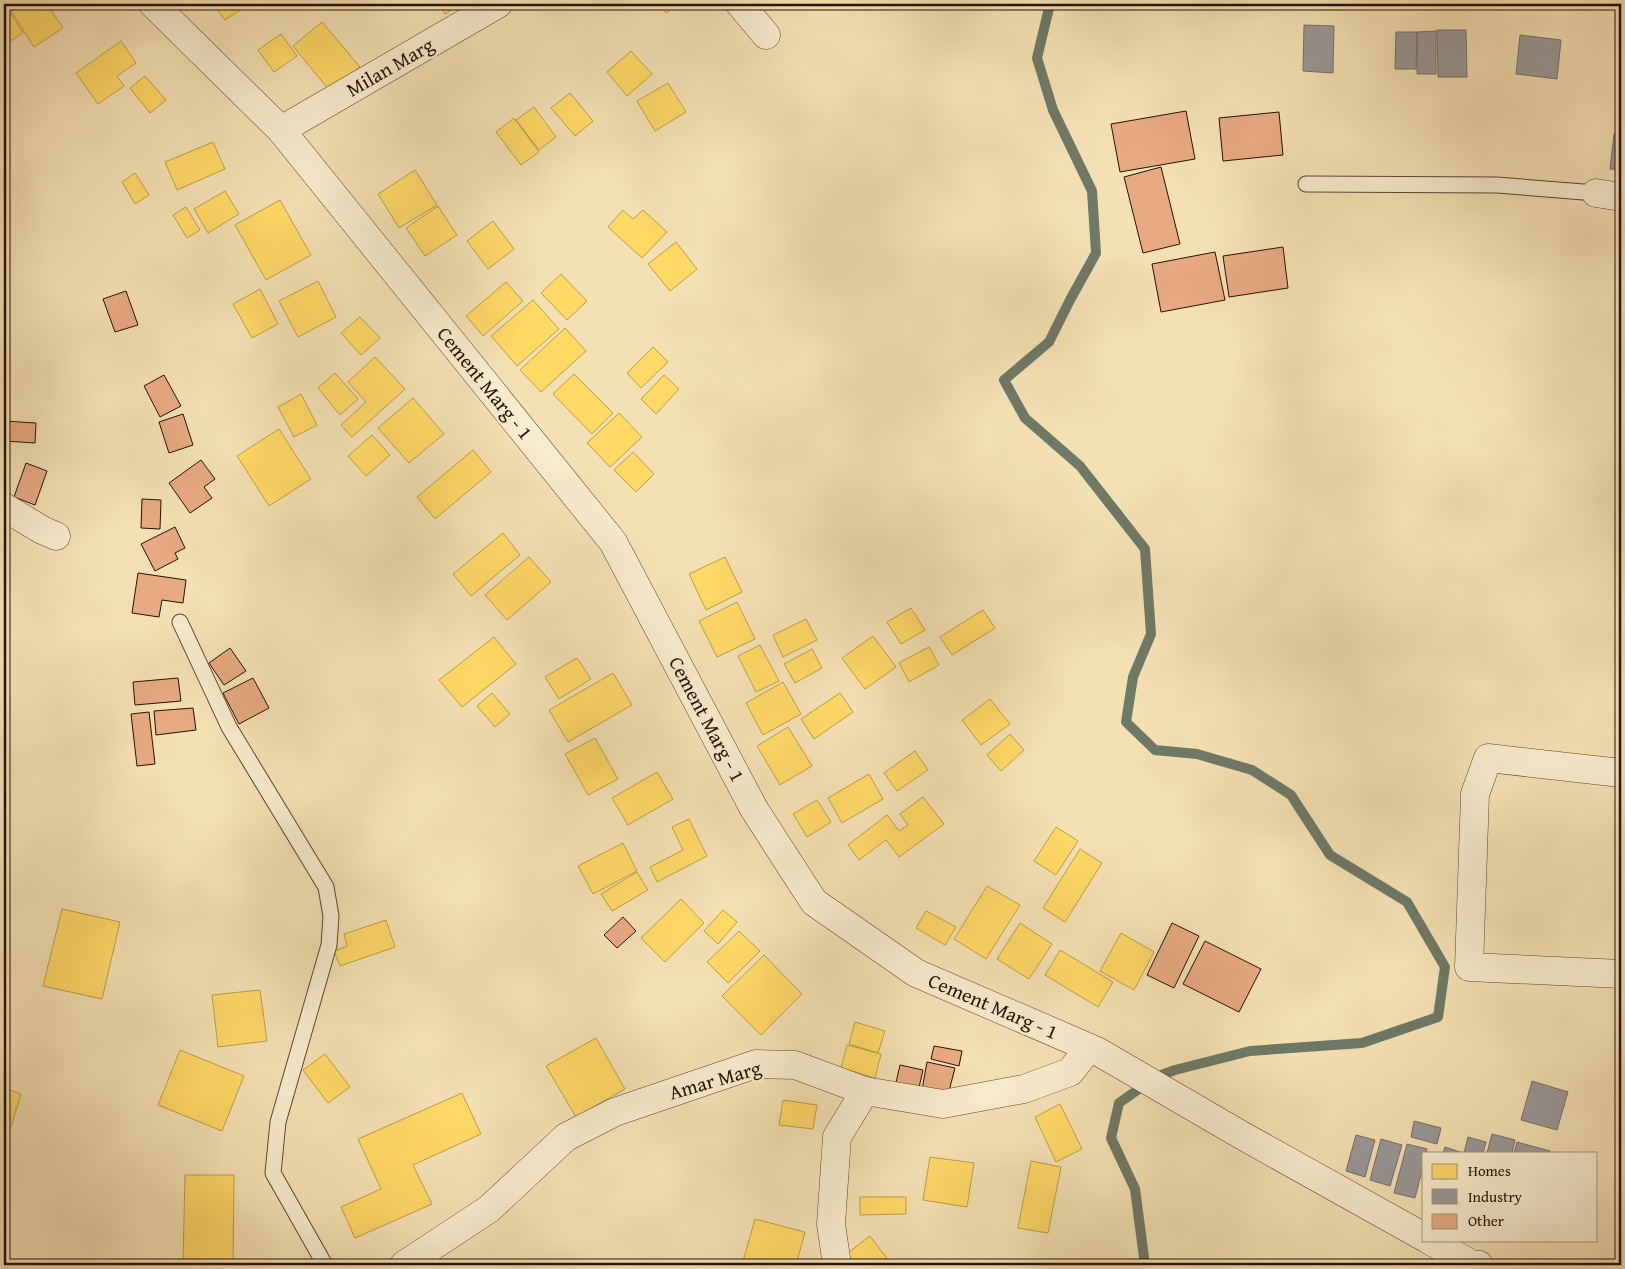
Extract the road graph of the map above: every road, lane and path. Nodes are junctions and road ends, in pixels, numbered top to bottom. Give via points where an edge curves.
1 (153, 4) edge
2 (740, 4) edge
3 (491, 5) edge
4 (766, 35) dead end
5 (281, 130) junction
6 (1306, 184) dead end
7 (1609, 195) edge
8 (4, 507) edge
9 (56, 536) dead end
10 (180, 622) dead end
11 (1621, 773) edge
12 (1621, 974) edge
13 (1093, 1050) junction
14 (865, 1091) junction
15 (1422, 1236) edge
16 (1433, 1242) edge
17 (325, 1265) edge
18 (404, 1265) edge
19 (837, 1265) edge
20 (1479, 1265) edge

1 - 5 street, Cement Marg - 1
2 - 4 street
3 - 5 street, Milan Marg
5 - 13 street, Cement Marg - 1 via 613,542 754,808 814,902 916,973
6 - 7 lane via 1497,185
8 - 9 street
10 - 17 lane via 229,727 326,887 331,916 329,945 278,1122 273,1174
11 - 12 street via 1488,758 1475,794 1469,967
13 - 14 street, Amar Marg via 1070,1072 1024,1089 943,1104
13 - 15 street, Cement Marg - 1
14 - 18 street, Amar Marg via 795,1065 756,1064 615,1112 566,1137 489,1209
14 - 19 street via 837,1137 831,1224
16 - 20 street

